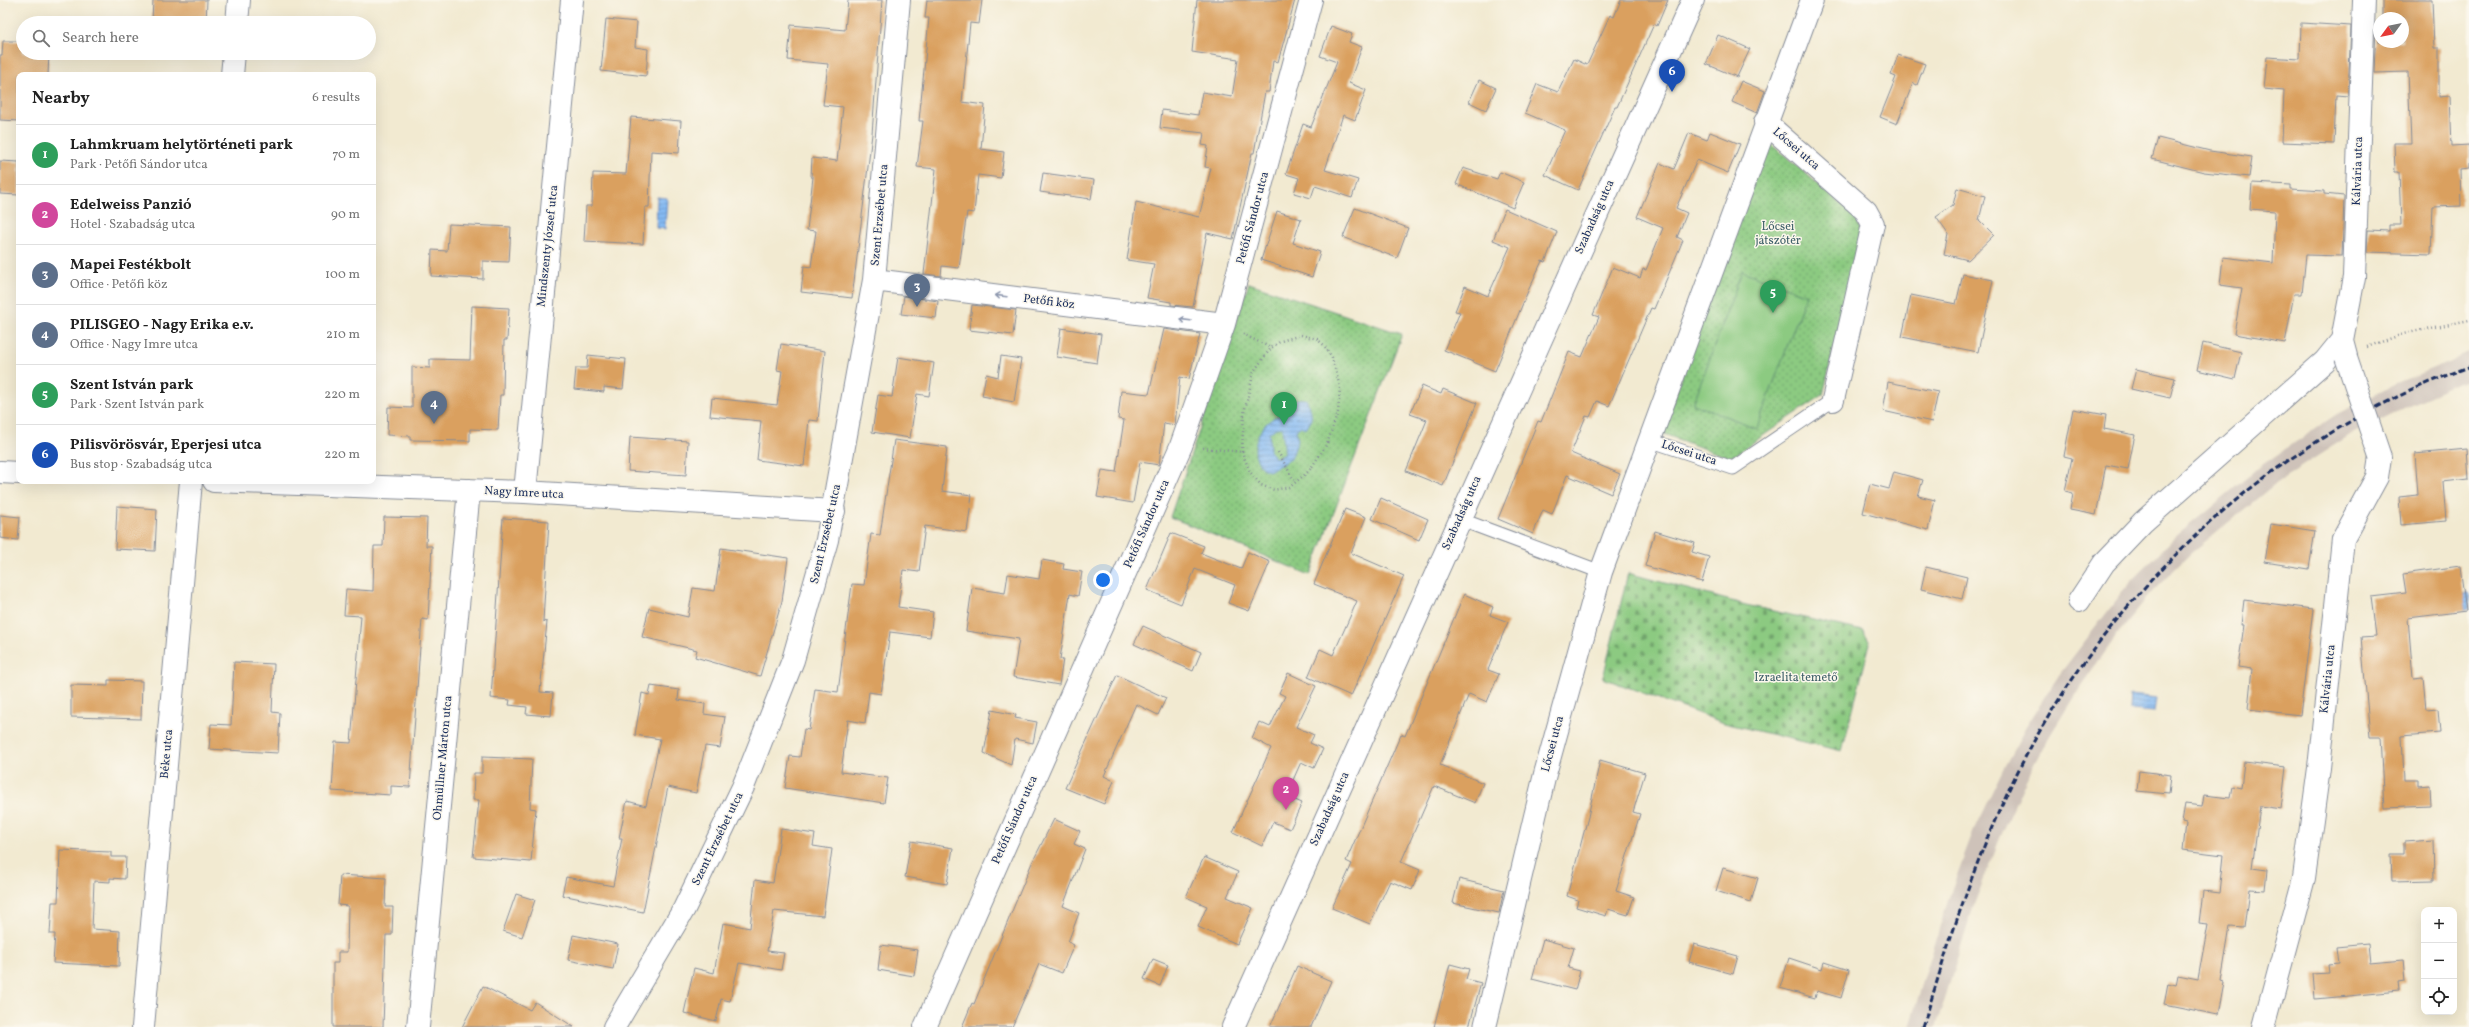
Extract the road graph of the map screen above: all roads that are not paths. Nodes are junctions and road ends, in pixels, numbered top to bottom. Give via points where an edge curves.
1 (239, 0) edge
2 (572, 0) edge
3 (899, 0) edge
4 (1311, 0) edge
5 (1693, 0) edge
6 (1812, 0) edge
7 (2364, 0) edge
8 (238, 16) edge
9 (233, 60) edge
10 (232, 72) edge
11 (1766, 122) junction
12 (874, 280) junction
13 (1224, 324) junction
14 (2344, 348) junction
15 (1832, 400) joint
16 (1649, 440) junction
17 (0, 472) edge
18 (16, 473) edge
19 (191, 484) edge
20 (299, 484) edge
21 (469, 490) junction
22 (525, 492) junction
23 (834, 511) junction
24 (1459, 519) junction
25 (1601, 572) junction
26 (2080, 601) dead end
27 (143, 1027) edge
28 (418, 1027) edge
29 (614, 1027) edge
30 (926, 1027) edge
31 (1233, 1027) edge
32 (1485, 1027) edge
33 (2264, 1027) edge

1 - 8 street
2 - 22 street, Mindszenty József utca
3 - 12 street, Szent Erzsébet utca
4 - 13 street, Petőfi Sándor utca
5 - 24 street, Szabadság utca
6 - 11 street, Lőcsei utca
7 - 14 street, Kálvária utca via 2354,277
9 - 10 street
11 - 15 street, Lőcsei utca via 1866,211 1873,224
11 - 16 street
13 -> 12 street, Petőfi köz
12 - 23 street, Szent Erzsébet utca
13 - 30 street, Petőfi Sándor utca via 1181,446
14 - 26 street, Kálvária utca via 2325,361 2143,522 2104,563
14 - 33 street, Kálvária utca, bridge via 2380,457 2378,477 2343,539 2320,768 2304,878
15 - 16 lane, Lőcsei utca via 1733,468
16 - 25 street, Lőcsei utca
17 - 18 street
19 - 27 street, Béke utca
20 - 21 street, Nagy Imre utca
21 - 22 street, Nagy Imre utca
21 - 28 street, Ohmüllner Márton utca
22 - 23 street, Nagy Imre utca
23 - 29 street, Szent Erzsébet utca via 793,660 743,787 684,909
24 - 25 lane
24 - 31 street, Szabadság utca
25 - 32 street, Lőcsei utca via 1545,774

